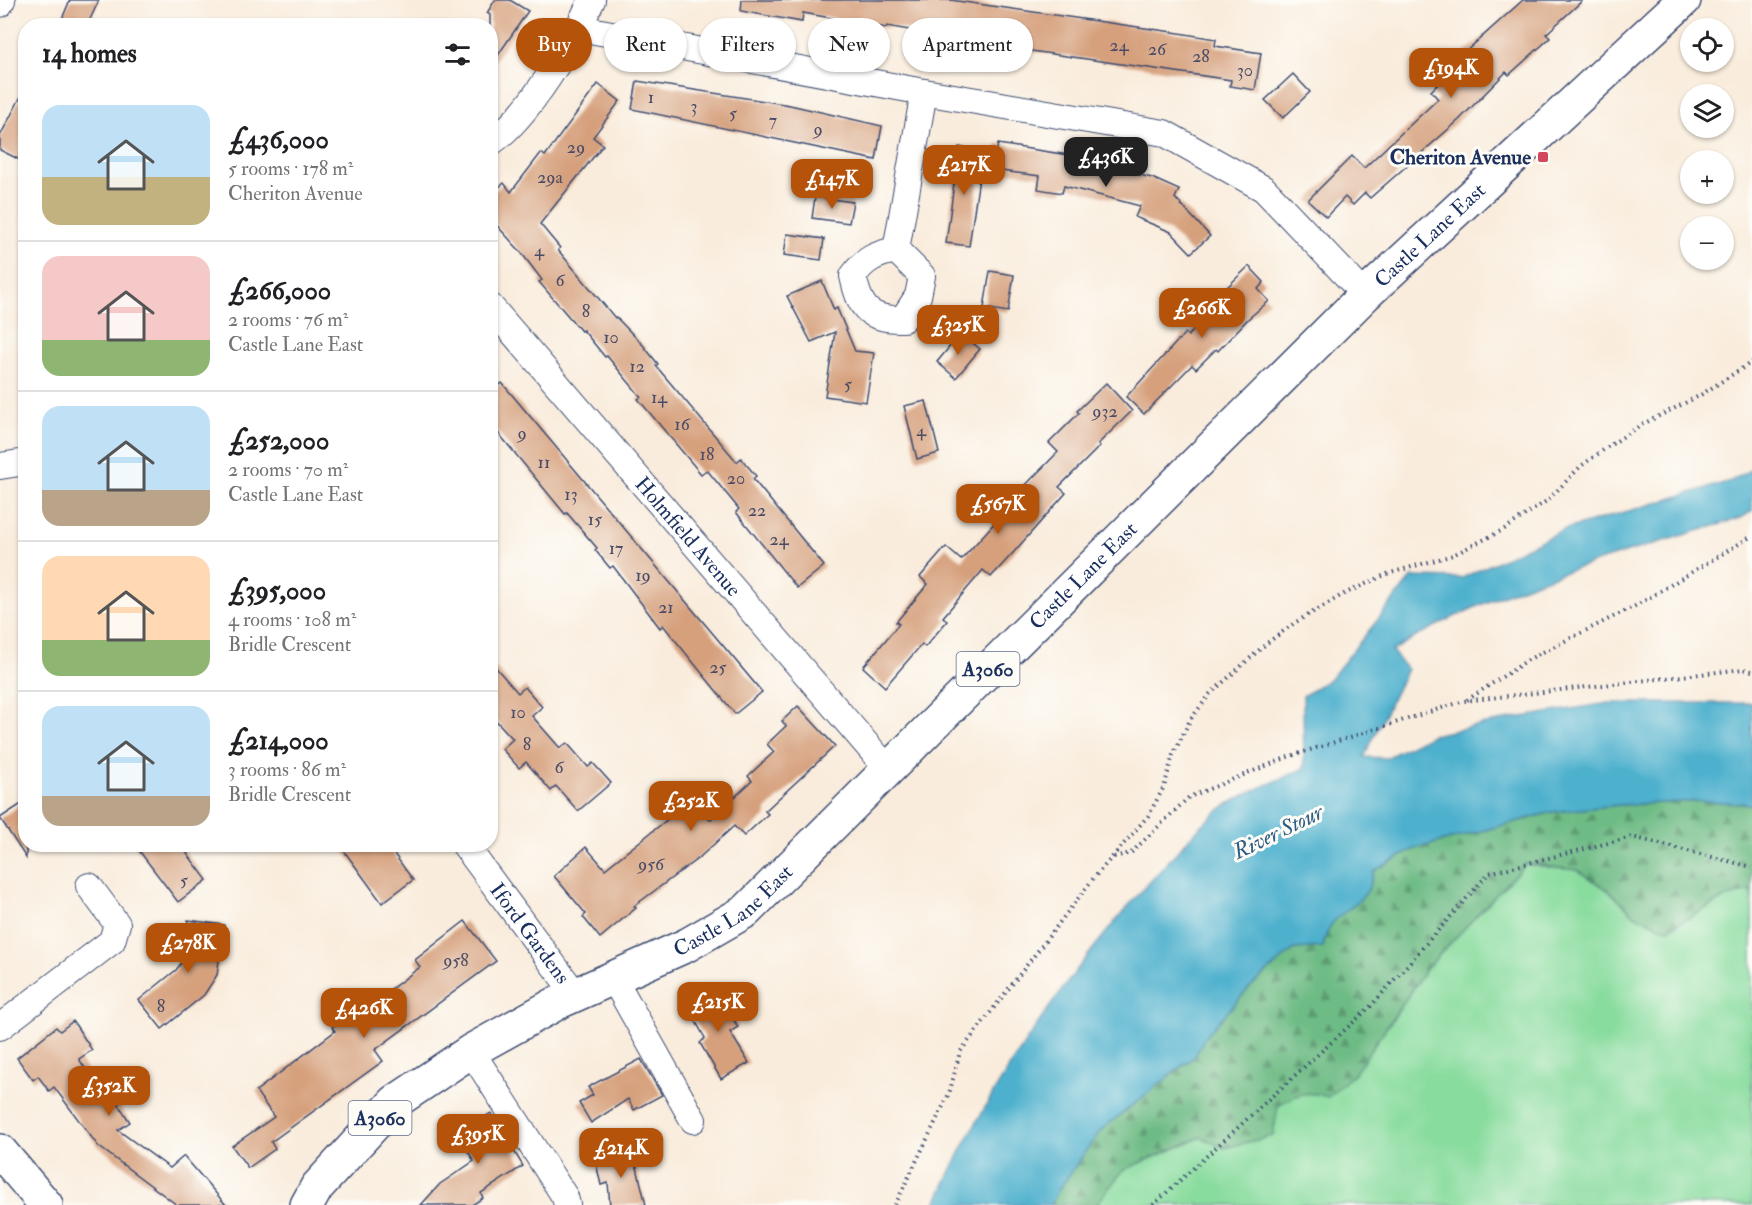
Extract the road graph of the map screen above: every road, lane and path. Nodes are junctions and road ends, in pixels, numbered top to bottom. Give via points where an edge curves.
1 (592, 0) edge
2 (1684, 0) edge
3 (584, 18) edge
4 (592, 30) edge
5 (548, 72) edge
6 (924, 92) junction
7 (498, 135) edge
8 (896, 250) dead end
9 (1365, 295) junction
10 (498, 315) edge
11 (1752, 362) edge
12 (18, 463) edge
13 (0, 466) edge
14 (1752, 536) edge
15 (1752, 671) edge
16 (1464, 701) junction
17 (886, 768) junction
18 (470, 852) edge
19 (1114, 857) junction
20 (1752, 867) edge
21 (89, 886) dead end
22 (614, 979) junction
23 (575, 994) junction
24 (0, 1027) edge
25 (471, 1051) junction
26 (693, 1120) dead end
27 (0, 1151) edge
28 (46, 1205) edge
29 (307, 1205) edge
30 (567, 1205) edge
31 (894, 1205) edge
32 (1153, 1205) edge

1 - 3 street
2 - 9 main road, Castle Lane East / A3060
4 - 6 street
5 - 7 street via 520,113
6 - 8 street
6 - 9 street via 1164,133 1264,189
9 - 17 main road, Castle Lane East / A3060
10 - 17 street, Holmfield Avenue
11 - 19 path via 1609,446 1581,466 1548,500 1503,530 1452,555 1387,574 1344,594 1267,643 1210,694 1190,720 1173,755 1164,787 1148,816
12 - 13 street
14 - 16 path via 1637,605 1531,658
15 - 16 path
16 - 19 path via 1316,748 1189,797 1131,854
17 - 22 main road, Castle Lane East / A3060 via 746,911 687,945
18 - 23 street, Iford Gardens
19 - 31 path via 960,1052 949,1094
20 - 32 path via 1632,837 1489,873 1370,1007
21 - 24 street via 117,924 112,941
22 - 23 main road, Castle Lane East / A3060
22 - 26 street
23 - 25 main road, Castle Lane East / A3060
25 - 29 main road, Castle Lane East / A3060 via 394,1102 317,1187
25 - 30 street
27 - 28 main road

